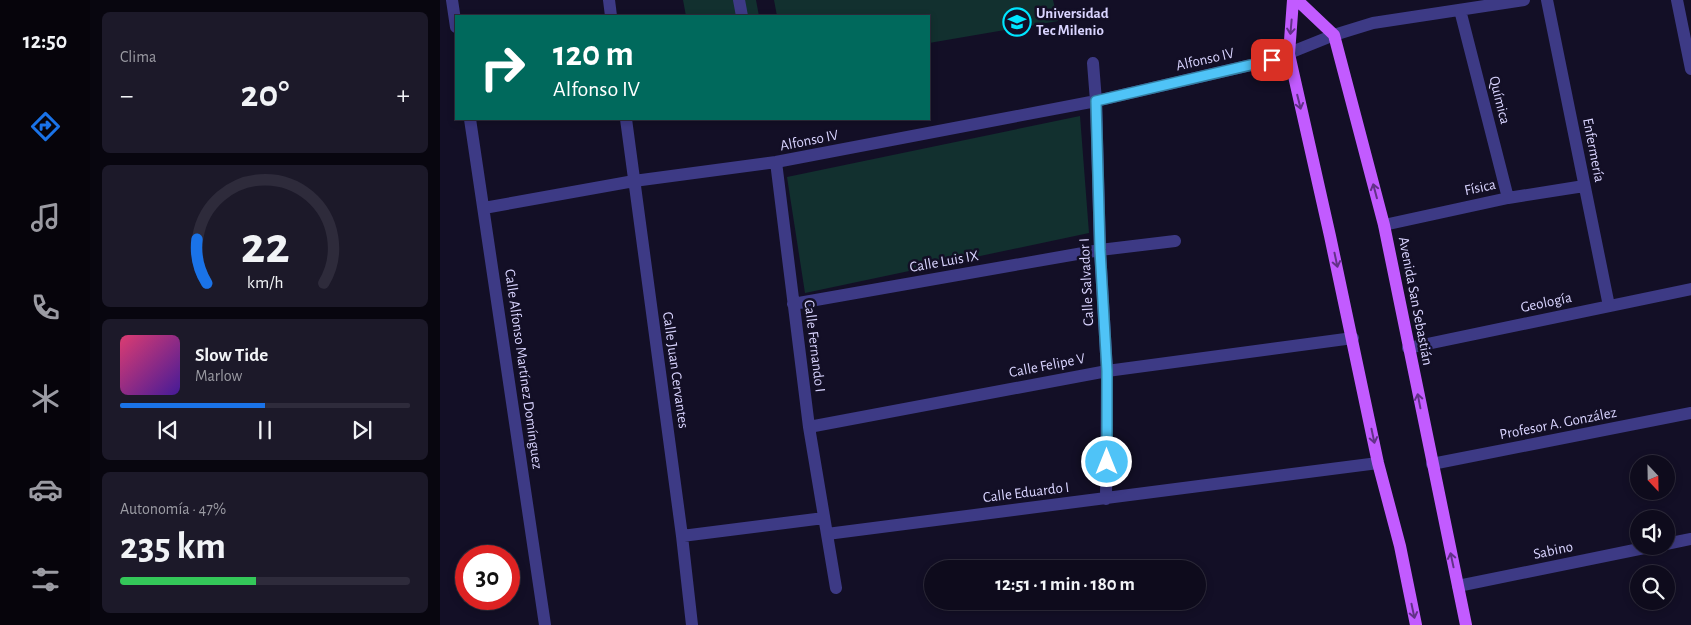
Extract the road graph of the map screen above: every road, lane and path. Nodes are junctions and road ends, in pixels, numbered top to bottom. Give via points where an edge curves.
1 (452, 0) edge
2 (609, 0) edge
3 (739, 0) edge
4 (1293, 0) edge
5 (1298, 0) edge
6 (1524, 0) edge
7 (1547, 0) edge
8 (1677, 0) edge
9 (1460, 10) junction
10 (611, 15) edge
11 (742, 15) edge
12 (455, 20) edge
13 (1334, 35) junction
14 (1288, 54) junction
15 (1093, 63) dead end
16 (1691, 68) edge
17 (1096, 101) junction
18 (470, 120) edge
19 (626, 120) edge
20 (776, 162) junction
21 (634, 181) junction
22 (1584, 186) junction
23 (1508, 198) junction
24 (484, 208) junction
25 (1384, 225) junction
26 (1175, 241) dead end
27 (1100, 250) junction
28 (1691, 289) edge
29 (793, 304) junction
30 (1609, 306) junction
31 (1353, 338) junction
32 (1408, 348) junction
33 (1107, 371) junction
34 (1691, 413) edge
35 (809, 427) junction
36 (1378, 463) junction
37 (1432, 464) junction
38 (1106, 499) junction
39 (824, 518) junction
40 (827, 534) junction
41 (682, 536) junction
42 (1691, 539) edge
43 (1675, 542) edge
44 (1630, 551) edge
45 (1458, 586) junction
46 (836, 588) dead end
47 (545, 625) edge
48 (692, 625) edge
49 (1416, 625) edge
50 (1466, 625) edge

1 - 12 street
2 - 10 street
3 - 11 street
4 -> 14 main road
5 - 13 main road
6 - 9 street, Alfonso IV
7 - 22 street, Enfermería
8 - 16 street
9 - 13 street, Alfonso IV via 1381,22
9 - 23 street, Química
13 - 14 street, Alfonso IV
25 -> 13 main road, Avenida San Sebastián
14 - 17 street, Alfonso IV via 1254,65
14 -> 31 main road
15 - 17 street, Calle Salvador I
17 - 20 street, Alfonso IV
17 - 27 street, Calle Salvador I
18 - 24 street, Calle Alfonso Martínez Domínguez
19 - 21 street, Calle Juan Cervantes
20 - 21 street, Alfonso IV
20 - 29 street, Calle Fernando I
21 - 24 street, Alfonso IV
21 - 41 street, Calle Juan Cervantes
22 - 23 street, Física
22 - 30 street, Enfermería
23 - 25 street, Física
24 - 47 street, Calle Alfonso Martínez Domínguez
25 - 32 main road, Avenida San Sebastián
26 - 27 street, Calle Luis IX
27 - 29 street, Calle Luis IX
27 - 33 street, Calle Salvador I
28 - 30 street, Geología
29 - 35 street, Calle Fernando I
30 - 32 street, Geología
31 - 33 street, Calle Felipe V
31 -> 36 main road
37 -> 32 main road, Avenida San Sebastián
33 - 35 street, Calle Felipe V
33 - 38 street, Calle Salvador I
34 - 37 street, Profesor A. González
35 - 39 street, Calle Fernando I
36 - 38 street, Calle Eduardo I
36 -> 49 main road
45 -> 37 main road, Avenida San Sebastián
38 - 40 street, Calle Eduardo I
39 - 40 street, Calle Fernando I
39 - 41 street
40 - 46 street, Calle Fernando I
41 - 48 street, Calle Juan Cervantes
42 - 43 street
44 - 45 street, Sabino
45 - 50 main road, Avenida San Sebastián

